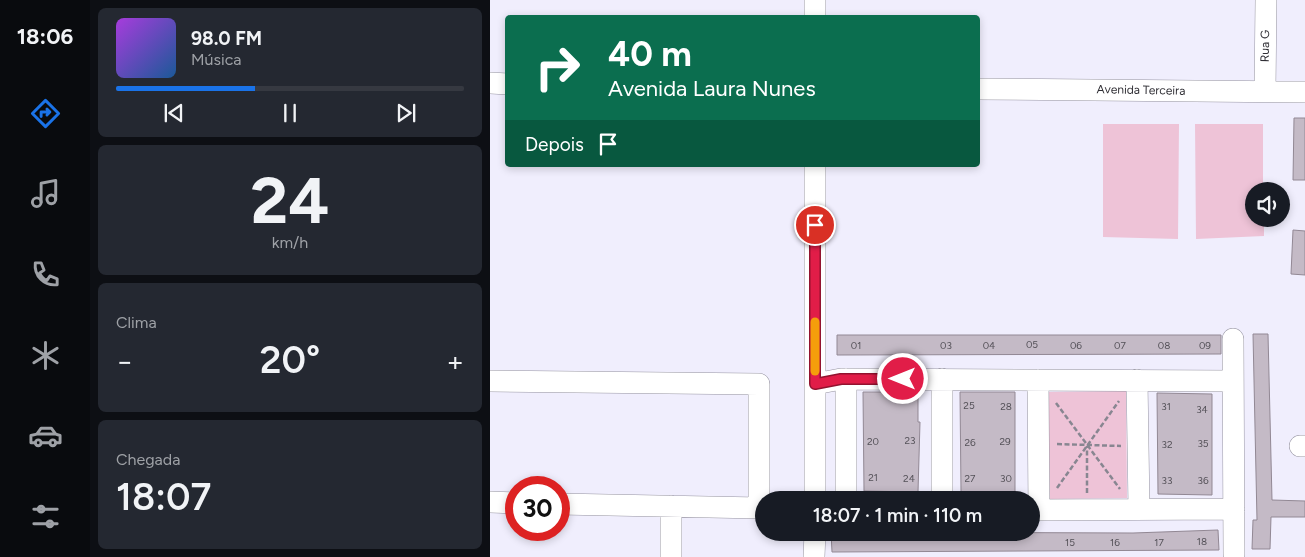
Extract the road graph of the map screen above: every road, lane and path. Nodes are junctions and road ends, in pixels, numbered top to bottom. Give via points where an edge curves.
1 (815, 0) edge
2 (1266, 0) edge
3 (815, 15) edge
4 (490, 83) edge
5 (505, 84) edge
6 (980, 89) edge
7 (1264, 92) junction
8 (1305, 92) edge
9 (816, 167) edge
10 (1233, 339) dead end
11 (846, 379) junction
12 (942, 380) junction
13 (1038, 380) junction
14 (1137, 380) junction
15 (490, 381) edge
16 (1234, 381) junction
17 (815, 384) junction
18 (1053, 399) dead end
19 (1120, 399) dead end
20 (1048, 443) dead end
21 (1087, 445) junction
22 (1126, 446) dead end
23 (815, 491) edge
24 (846, 491) edge
25 (942, 491) edge
26 (1035, 491) edge
27 (1054, 491) dead end
28 (1121, 491) dead end
29 (1087, 499) dead end
30 (490, 502) edge
31 (505, 502) edge
32 (570, 504) edge
33 (671, 506) junction
34 (1139, 509) junction
35 (1234, 509) junction
36 (1040, 510) edge
37 (814, 541) edge
38 (1234, 554) dead end
39 (671, 557) edge
40 (814, 557) edge

1 - 3 street
2 - 7 street, Rua G
4 - 5 street
6 - 7 street, Avenida Terceira
7 - 8 street, Avenida Terceira
9 - 17 street
10 - 16 street
11 - 12 street
11 - 17 street
11 - 24 street
12 - 13 street
12 - 25 street
13 - 14 street
13 - 26 street
14 - 16 street
14 - 34 street
15 - 33 street via 759,384 759,508
16 - 35 street
17 - 23 street
18 - 21 path
19 - 21 path
20 - 21 path
21 - 22 path
21 - 27 path
21 - 28 path
21 - 29 path
30 - 31 street
32 - 33 street
33 - 39 street
34 - 35 street
34 - 36 street
35 - 38 street
37 - 40 street

